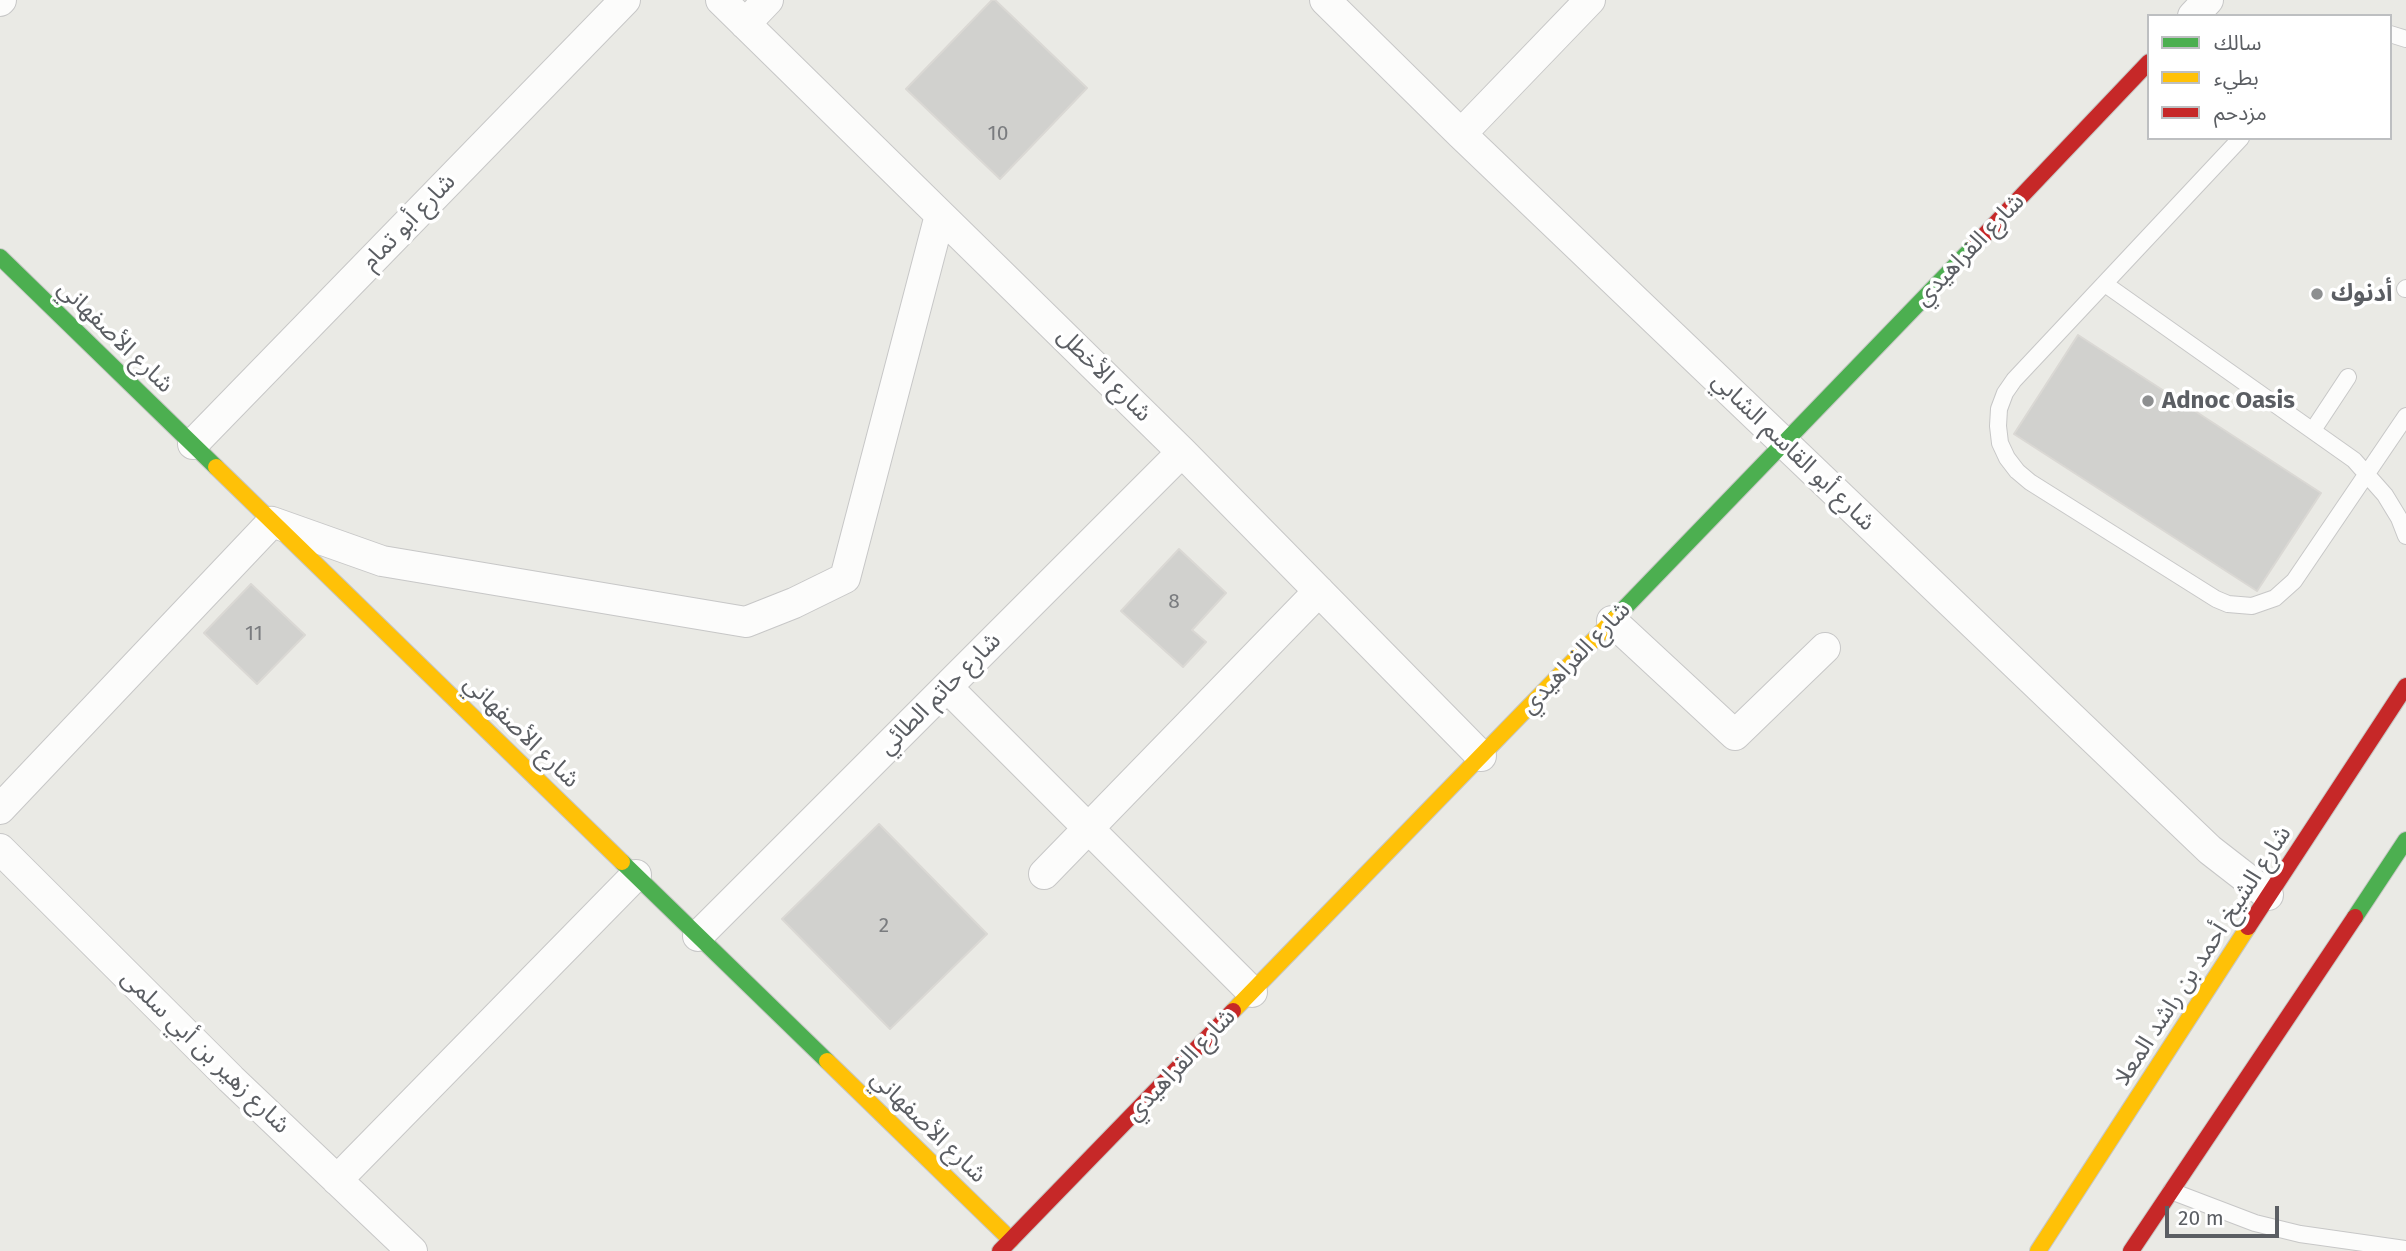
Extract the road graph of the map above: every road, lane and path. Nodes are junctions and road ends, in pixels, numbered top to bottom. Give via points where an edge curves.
1 (625, 0) edge
2 (721, 0) edge
3 (768, 0) edge
4 (1325, 0) edge
5 (1590, 0) edge
6 (2208, 0) edge
7 (2195, 14) edge
8 (745, 24) junction
9 (2147, 64) edge
10 (1461, 134) junction
11 (2239, 140) edge
12 (940, 215) junction
13 (0, 257) edge
14 (2105, 284) junction
15 (2348, 377) dead end
16 (2406, 416) edge
17 (2314, 430) junction
18 (193, 444) junction
19 (1785, 444) junction
20 (1182, 452) junction
21 (2367, 473) junction
22 (272, 522) junction
23 (2406, 536) edge
24 (1319, 591) junction
25 (1612, 621) junction
26 (1825, 649) dead end
27 (947, 687) junction
28 (2406, 687) edge
29 (1481, 756) junction
30 (0, 809) edge
31 (1088, 828) junction
32 (2406, 840) edge
33 (0, 849) edge
34 (1044, 874) dead end
35 (636, 875) junction
36 (2268, 895) junction
37 (698, 936) junction
38 (1252, 992) junction
39 (337, 1180) junction
40 (2171, 1191) junction
41 (1006, 1245) edge
42 (2406, 1250) edge
43 (412, 1251) edge
44 (2038, 1251) edge
45 (2131, 1251) edge

1 - 18 street, شارع أبو تمام
2 - 8 street, شارع الأخطل
3 - 8 street
4 - 10 street, شارع أبو القاسم الشابي
5 - 10 street
6 - 7 street
8 - 12 street, شارع الأخطل
9 - 19 street, شارع الفراهيدي
10 - 19 street, شارع أبو القاسم الشابي
11 - 14 lane
12 - 20 street, شارع الأخطل
12 - 22 street via 845,578 794,603 746,622 382,561
13 - 18 street, شارع الأصفهاني
14 - 17 lane
14 - 21 lane via 2004,393 1999,409 2000,443 2007,458 2030,482 2216,599 2252,606 2286,591
15 - 17 lane
16 - 21 lane
17 - 21 lane
18 - 22 street, شارع الأصفهاني
19 - 25 street, شارع الفراهيدي
19 - 36 street, شارع أبو القاسم الشابي via 2210,850
20 - 24 street, شارع الأخطل
20 - 27 street, شارع حاتم الطائي
21 - 23 lane via 2385,495
22 - 30 street
22 - 35 street, شارع الأصفهاني
24 - 29 street, شارع الأخطل
24 - 31 street
25 - 26 street via 1735,736
25 - 29 street, شارع الفراهيدي
27 - 31 street
27 - 37 street, شارع حاتم الطائي
28 - 36 street, شارع الشيخ أحمد بن راشد المعلا
29 - 38 street, شارع الفراهيدي
31 - 34 street
31 - 38 street
32 - 40 street
33 - 39 street, شارع زهير بن أبي سلمى
35 - 37 street, شارع الأصفهاني
35 - 39 street
36 - 44 street, شارع الشيخ أحمد بن راشد المعلا
37 - 41 street, شارع الأصفهاني
38 - 41 street, شارع الفراهيدي
39 - 43 street, شارع زهير بن أبي سلمى
40 - 42 lane via 2255,1223
40 - 45 street

